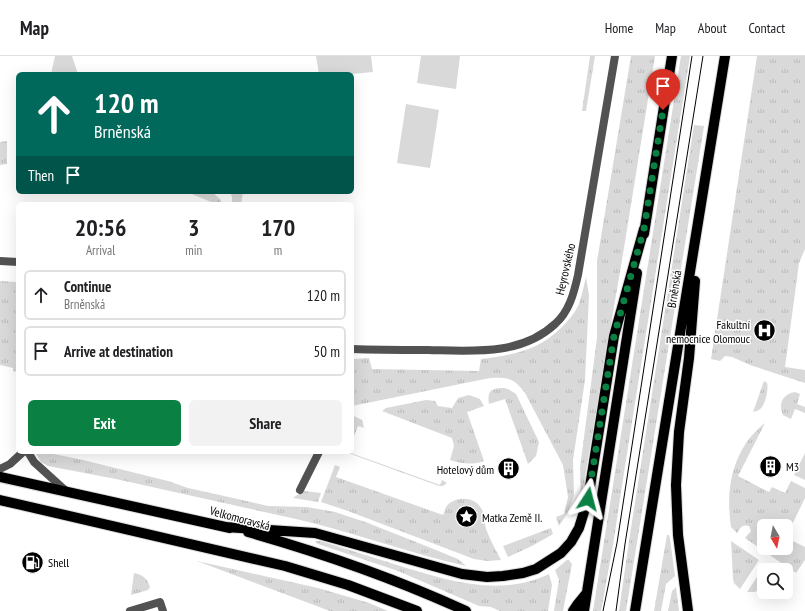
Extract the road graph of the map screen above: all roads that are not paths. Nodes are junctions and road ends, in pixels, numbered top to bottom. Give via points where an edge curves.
1 (614, 56) edge
2 (672, 56) edge
3 (725, 56) edge
4 (700, 216) junction
5 (644, 229) junction
6 (0, 261) edge
7 (16, 262) edge
8 (354, 349) edge
9 (21, 454) edge
10 (29, 454) edge
11 (318, 454) edge
12 (0, 469) edge
13 (0, 477) edge
14 (300, 490) dead end
15 (66, 491) junction
16 (0, 500) edge
17 (225, 526) junction
18 (586, 594) junction
19 (130, 611) edge
20 (163, 611) edge
21 (417, 611) edge
22 (466, 611) edge
23 (573, 611) edge
24 (584, 611) edge
25 (636, 611) edge
26 (688, 611) edge

1 - 8 street, Heyrovského via 577,279 569,305 556,324 528,342 497,349
2 - 5 main road
3 - 4 main road, Brněnská
4 - 25 main road, Brněnská
4 - 26 main road via 676,485 678,535
5 - 17 main road via 614,336 588,499 582,520 571,542 557,556 523,573 479,576 433,567 315,534
5 - 18 main road
6 - 7 street
9 - 12 street
10 - 15 street via 34,462
11 - 14 street
13 - 15 main road, Velkomoravská
15 - 17 main road, Velkomoravská
16 - 21 main road via 286,566 348,585
17 - 22 main road, Velkomoravská via 336,559
18 - 23 main road
18 - 24 main road
19 - 20 street via 160,602

